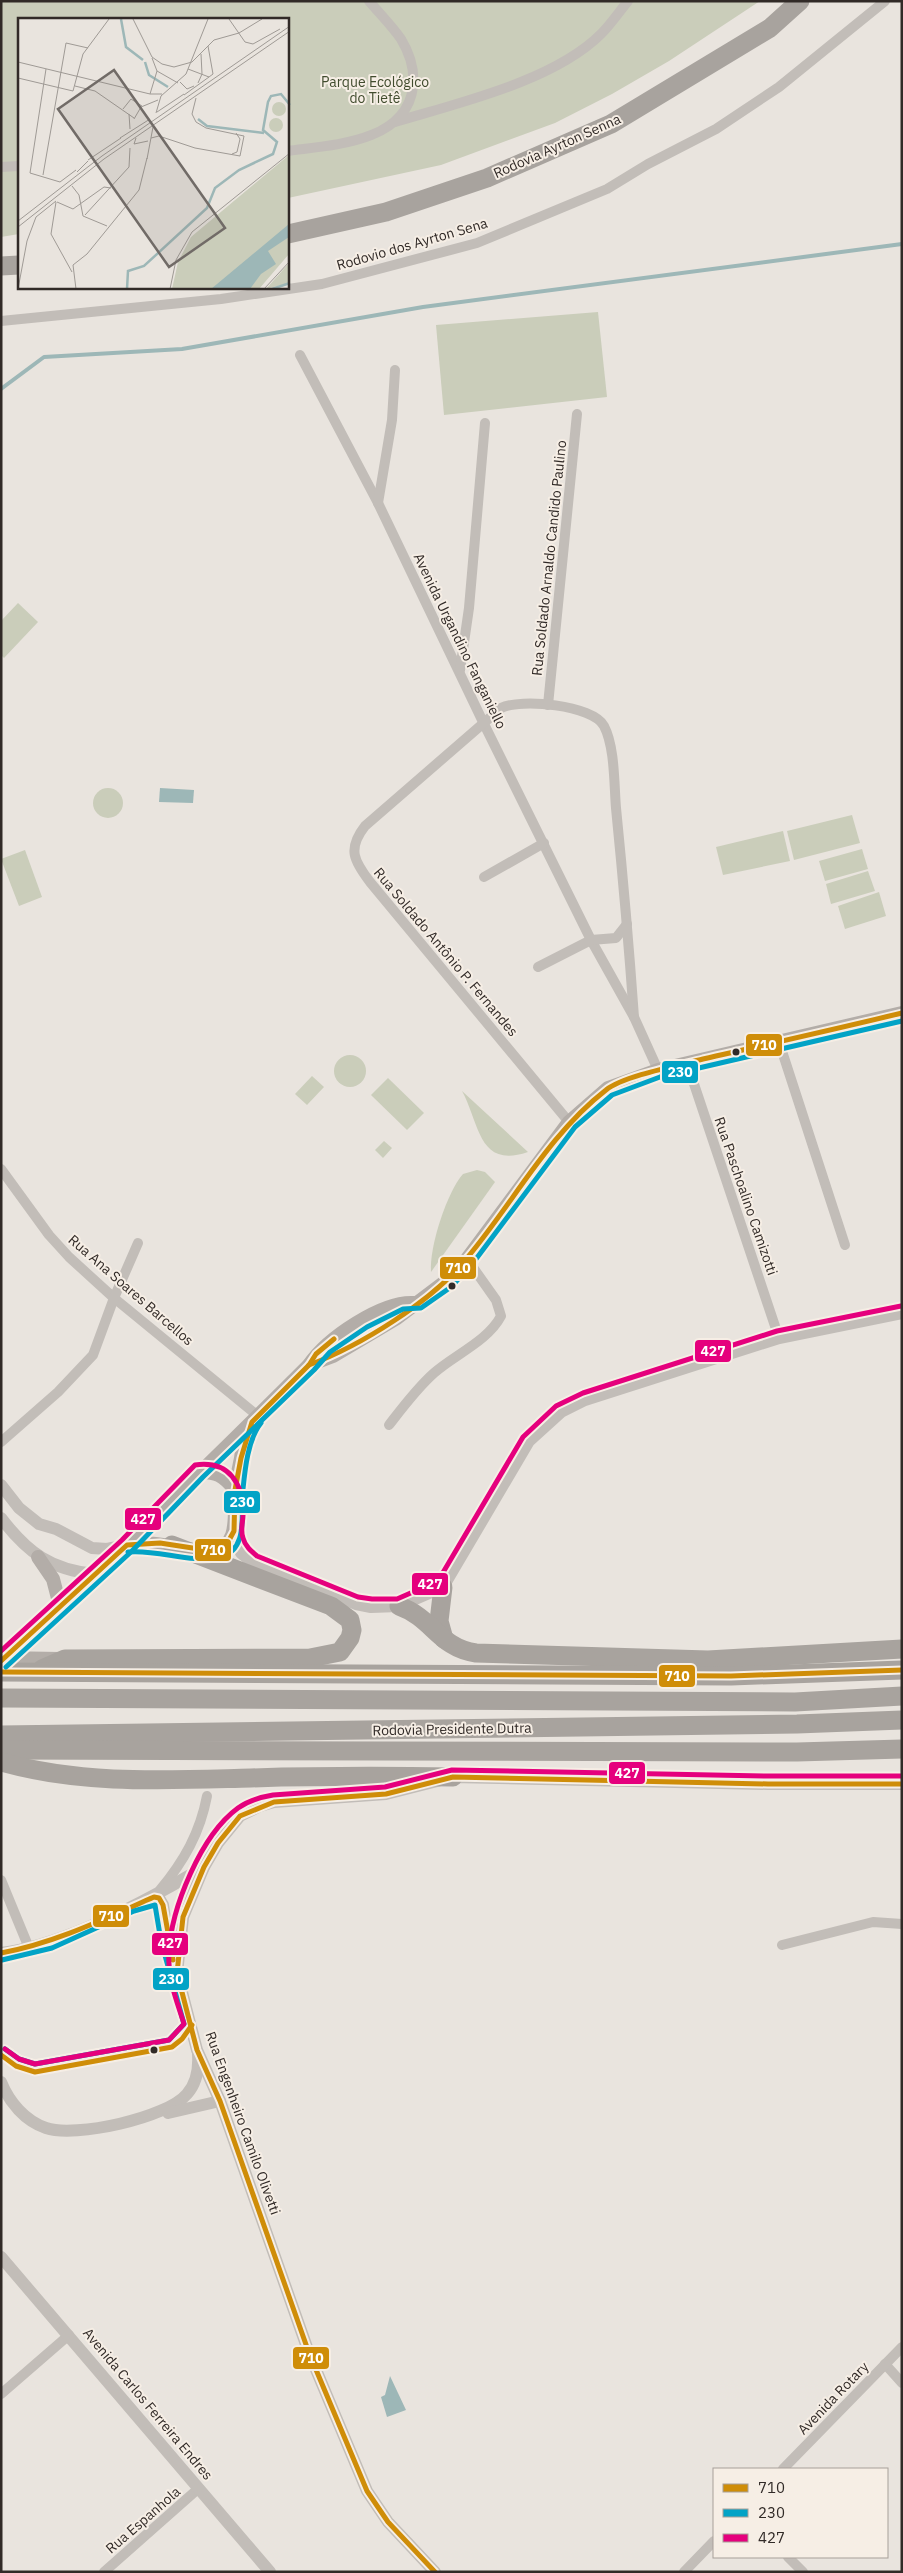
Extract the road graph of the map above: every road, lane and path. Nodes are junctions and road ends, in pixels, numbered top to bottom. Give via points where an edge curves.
1 (369, 1) edge
2 (628, 1) edge
3 (800, 1) edge
4 (885, 1) edge
5 (395, 122) junction
6 (289, 151) edge
7 (18, 166) edge
8 (1, 167) edge
9 (289, 234) edge
10 (18, 265) edge
11 (1, 266) edge
12 (288, 289) edge
13 (289, 289) edge
14 (1, 321) edge
15 (300, 355) dead end
16 (395, 370) dead end
17 (577, 414) dead end
18 (485, 423) dead end
19 (378, 503) junction
20 (460, 670) junction
21 (548, 705) junction
22 (484, 724) junction
23 (544, 843) junction
24 (484, 877) dead end
25 (627, 924) junction
26 (591, 940) junction
27 (538, 967) dead end
28 (902, 1013) edge
29 (634, 1017) junction
30 (779, 1042) junction
31 (687, 1063) junction
32 (658, 1070) junction
33 (569, 1122) junction
34 (1, 1169) edge
35 (138, 1243) dead end
36 (845, 1245) dead end
37 (467, 1259) junction
38 (114, 1298) junction
39 (902, 1313) edge
40 (779, 1338) junction
41 (255, 1419) junction
42 (389, 1425) dead end
43 (1, 1442) edge
44 (198, 1472) junction
45 (1, 1485) edge
46 (235, 1490) junction
47 (21, 1510) junction
48 (4, 1521) edge
49 (234, 1531) junction
50 (127, 1545) junction
51 (172, 1545) junction
52 (38, 1557) junction
53 (96, 1574) junction
54 (443, 1587) junction
55 (60, 1606) junction
56 (399, 1606) junction
57 (444, 1640) junction
58 (902, 1649) edge
59 (6, 1655) edge
60 (66, 1659) junction
61 (902, 1670) edge
62 (18, 1672) edge
63 (902, 1696) edge
64 (1, 1698) edge
65 (902, 1720) edge
66 (1, 1734) edge
67 (902, 1749) edge
68 (1, 1750) edge
69 (1, 1762) edge
70 (453, 1777) junction
71 (902, 1784) edge
72 (207, 1796) dead end
73 (204, 1867) junction
74 (1, 1880) edge
75 (154, 1897) junction
76 (902, 1924) edge
77 (782, 1945) dead end
78 (29, 1948) junction
79 (14, 1952) junction
80 (1, 1953) edge
81 (1, 1961) edge
82 (177, 1973) junction
83 (198, 2050) junction
84 (1, 2082) edge
85 (220, 2101) junction
86 (148, 2117) junction
87 (1, 2257) edge
88 (69, 2335) junction
89 (902, 2347) edge
90 (885, 2364) junction
91 (902, 2383) edge
92 (1, 2394) edge
93 (784, 2468) edge
94 (199, 2488) junction
95 (713, 2542) edge
96 (789, 2558) edge
97 (104, 2572) edge
98 (270, 2572) edge
99 (435, 2572) edge
100 (684, 2572) edge
101 (803, 2572) edge

1 - 5 street via 401,39 414,76 407,108
2 - 5 street via 592,42 544,70 512,86
3 - 9 highway, Rodovia Ayrton Senna via 770,28 610,124 487,178 386,212
4 - 13 street, Rodovio dos Ayrton Sena via 779,87 716,129 607,189 477,243 322,284
5 - 6 street via 378,132 346,142
7 - 8 street
10 - 11 highway
12 - 14 street, Rodovio dos Ayrton Sena
15 - 19 street, Avenida Urgandino Fanganiello
16 - 19 street via 392,420
17 - 21 street, Rua Soldado Arnaldo Candido Paulino
18 - 20 street via 469,608
19 - 20 street, Avenida Urgandino Fanganiello
20 - 22 street, Avenida Urgandino Fanganiello
21 - 22 street, Rua Soldado Antônio P. Fernandes via 509,704
21 - 25 street, Rua Soldado Antônio P. Fernandes via 597,717 609,739
22 - 23 street, Avenida Urgandino Fanganiello
22 - 33 street, Rua Soldado Antônio P. Fernandes via 365,826 357,836 354,855 370,882
23 - 24 street
23 - 26 street, Avenida Urgandino Fanganiello
25 - 26 street via 616,938
25 - 29 street, Rua Soldado Antônio P. Fernandes
26 - 27 street
26 - 29 street, Avenida Urgandino Fanganiello
28 - 30 main road
29 - 32 street, Avenida Urgandino Fanganiello
30 - 31 main road
30 - 36 street
31 - 32 main road
31 - 40 street, Rua Paschoalino Camizotti
32 - 33 main road via 608,1088
33 - 37 main road
34 - 38 street, Rua Ana Soares Barcellos via 62,1250
35 - 38 street
37 - 41 main road via 446,1281 397,1318 333,1356 309,1365
37 - 42 street via 496,1300 501,1316 492,1329 420,1386
38 - 41 street, Rua Ana Soares Barcellos
38 - 43 street via 93,1355 58,1392
39 - 40 street
40 - 54 street via 585,1400 561,1412 529,1441
41 - 44 main road
41 - 46 main road via 240,1458
44 - 46 main road via 215,1472 226,1478
44 - 50 main road
45 - 47 street
46 - 49 main road
47 - 48 street
47 - 50 street via 39,1524 92,1548
48 - 52 street
49 - 51 main road via 227,1544 212,1551
49 - 56 street via 241,1553 261,1567 356,1604
50 - 51 main road via 150,1542
50 - 53 main road
51 - 60 highway via 332,1606 350,1620 352,1630 344,1648 330,1656
52 - 53 street via 63,1569
52 - 55 main road via 53,1579
53 - 55 main road
54 - 56 street
54 - 57 highway via 439,1621
55 - 59 main road
56 - 57 highway via 423,1618
57 - 58 highway via 464,1651 476,1653 708,1660
59 - 60 main road
60 - 62 highway
61 - 62 highway via 731,1676
63 - 64 highway, Rodovia Presidente Dutra via 795,1702
65 - 66 highway, Rodovia Presidente Dutra
67 - 68 highway, Rodovia Presidente Dutra via 797,1752
69 - 70 highway via 58,1775 122,1779
70 - 71 street, Rua Engenheiro Camilo Olivetti
70 - 73 street, Rua Engenheiro Camilo Olivetti via 386,1794 274,1802 260,1806 235,1822
72 - 75 street via 203,1819 191,1847
73 - 75 street
73 - 82 street, Rua Engenheiro Camilo Olivetti via 183,1917
74 - 78 street
75 - 78 street
75 - 82 street via 159,1898 163,1905
76 - 77 street via 873,1922
78 - 79 street
79 - 80 street
79 - 81 street
82 - 83 street, Rua Engenheiro Camilo Olivetti
83 - 85 street, Rua Engenheiro Camilo Olivetti
83 - 86 street via 196,2077 188,2093 173,2105
84 - 86 street via 20,2110 50,2129 82,2130
85 - 86 street
85 - 99 street, Rua Engenheiro Camilo Olivetti via 309,2353 367,2491 388,2522
87 - 88 street, Avenida Carlos Ferreira Endres
88 - 92 street
88 - 94 street, Avenida Carlos Ferreira Endres
89 - 90 street, Avenida Rotary
90 - 91 street
90 - 93 street, Avenida Rotary
94 - 97 street, Rua Espanhola
94 - 98 street, Avenida Carlos Ferreira Endres
95 - 100 street
96 - 101 street

